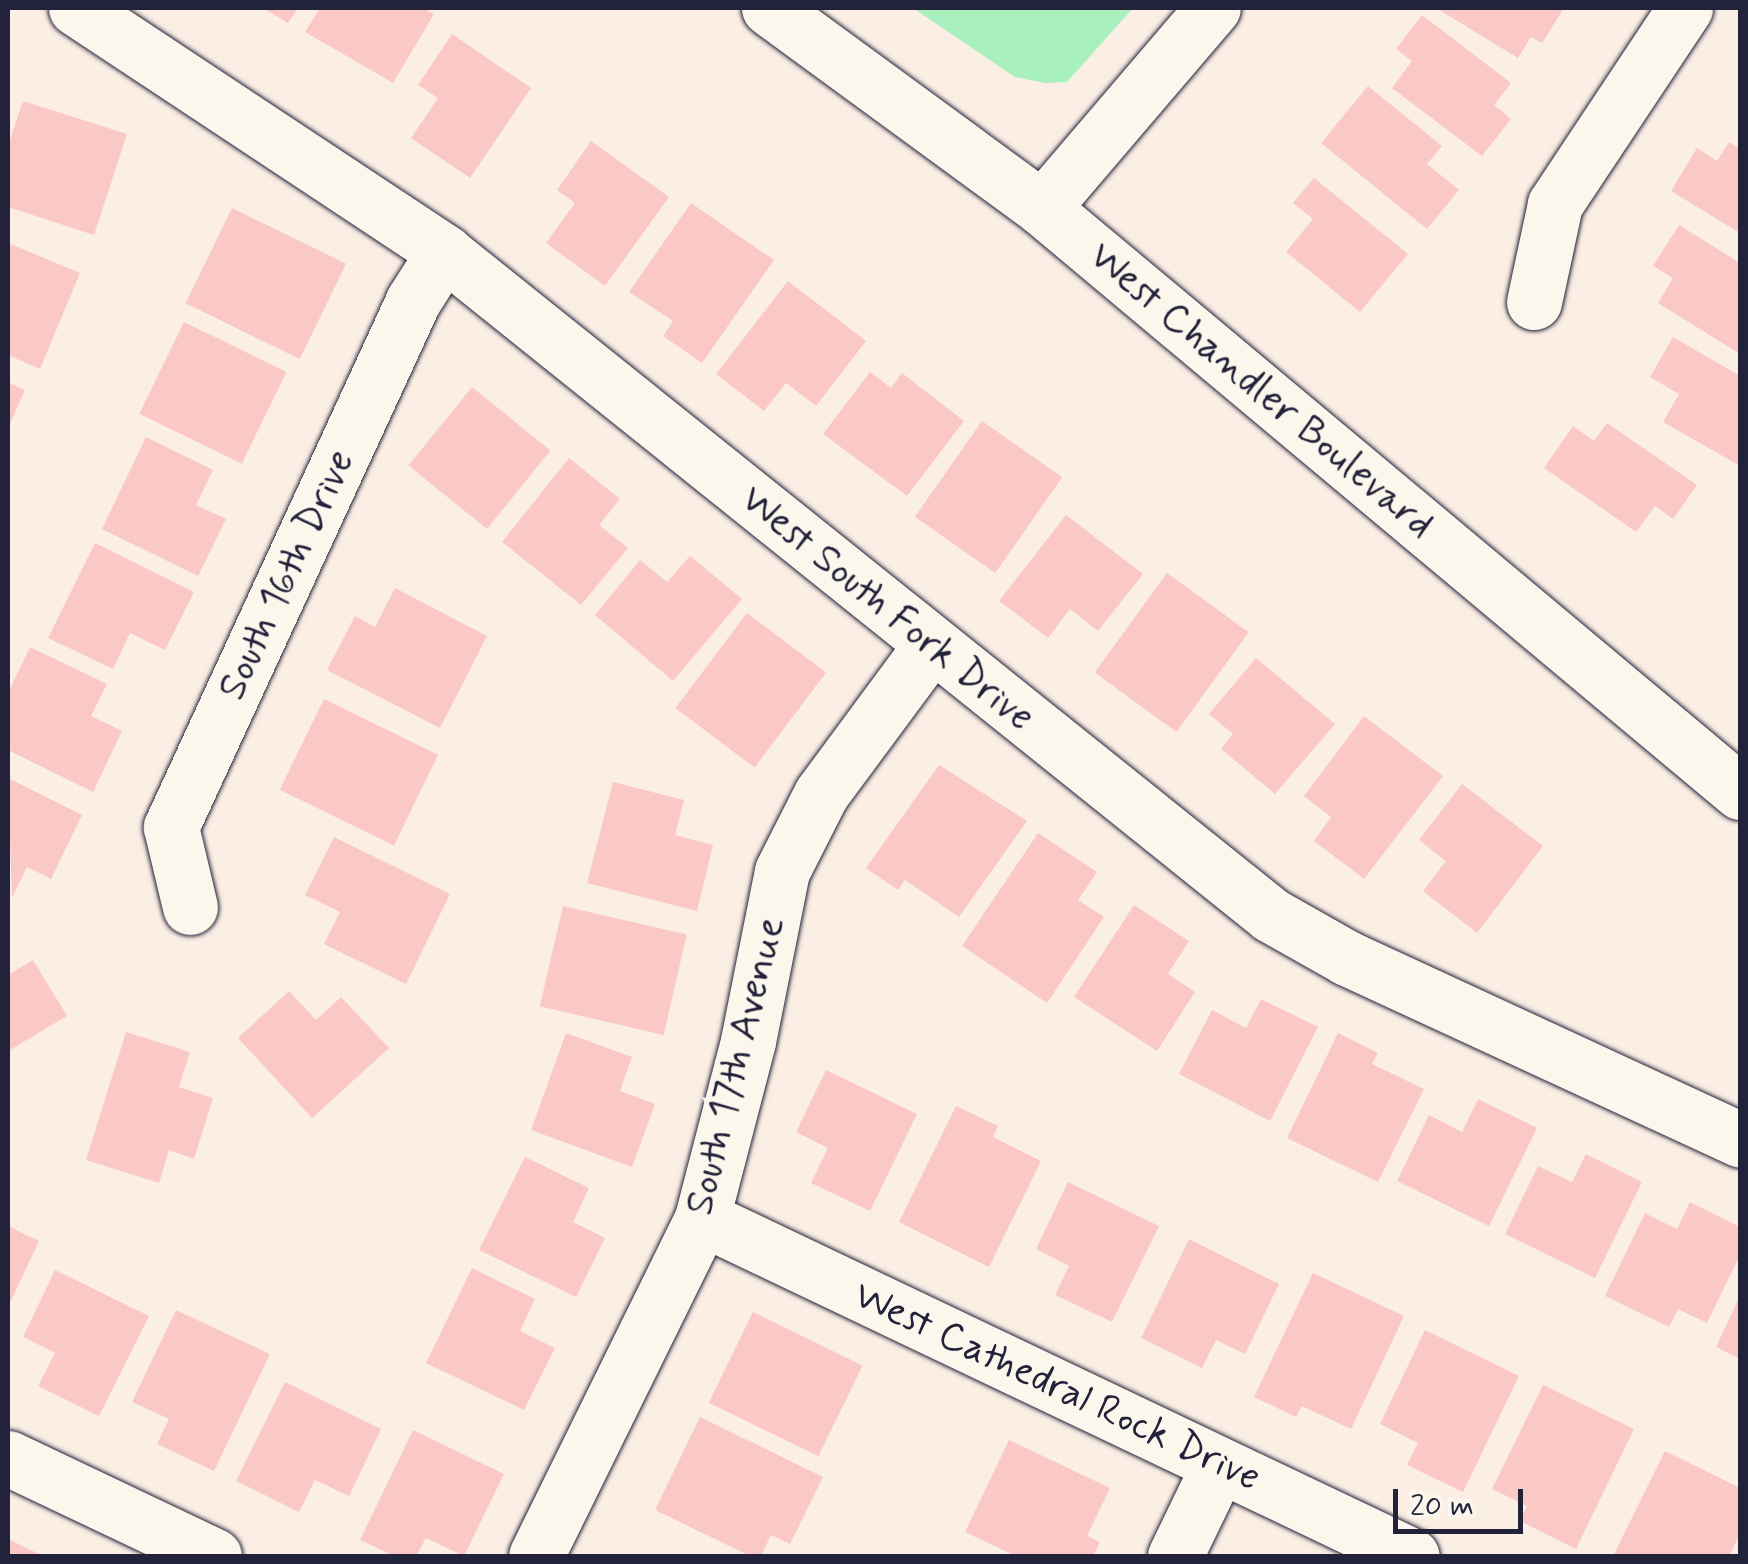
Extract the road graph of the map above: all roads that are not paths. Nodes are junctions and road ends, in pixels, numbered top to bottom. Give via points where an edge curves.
1 (76, 8) edge
2 (770, 8) edge
3 (1213, 8) edge
4 (1685, 8) edge
5 (1042, 208) junction
6 (444, 252) junction
7 (1534, 302) dead end
8 (932, 644) junction
9 (1740, 792) edge
10 (190, 907) dead end
11 (1740, 1140) edge
12 (702, 1218) junction
13 (8, 1458) edge
14 (1219, 1465) junction
15 (214, 1556) edge
16 (536, 1556) edge
17 (1175, 1556) edge
18 (1412, 1556) edge

1 - 6 street, West South Fork Drive
2 - 5 street, West Chandler Boulevard
3 - 5 street
4 - 7 street via 1555,204
5 - 9 street, West Chandler Boulevard
6 - 8 street, West South Fork Drive
6 - 10 street, South 16th Drive via 413,302 171,826
8 - 11 street, West South Fork Drive via 1271,916
8 - 12 street, South 17th Avenue via 821,794 782,872
12 - 14 street, West Cathedral Rock Drive
12 - 16 street, South 17th Avenue
13 - 15 street
14 - 17 street
14 - 18 street, West Cathedral Rock Drive

